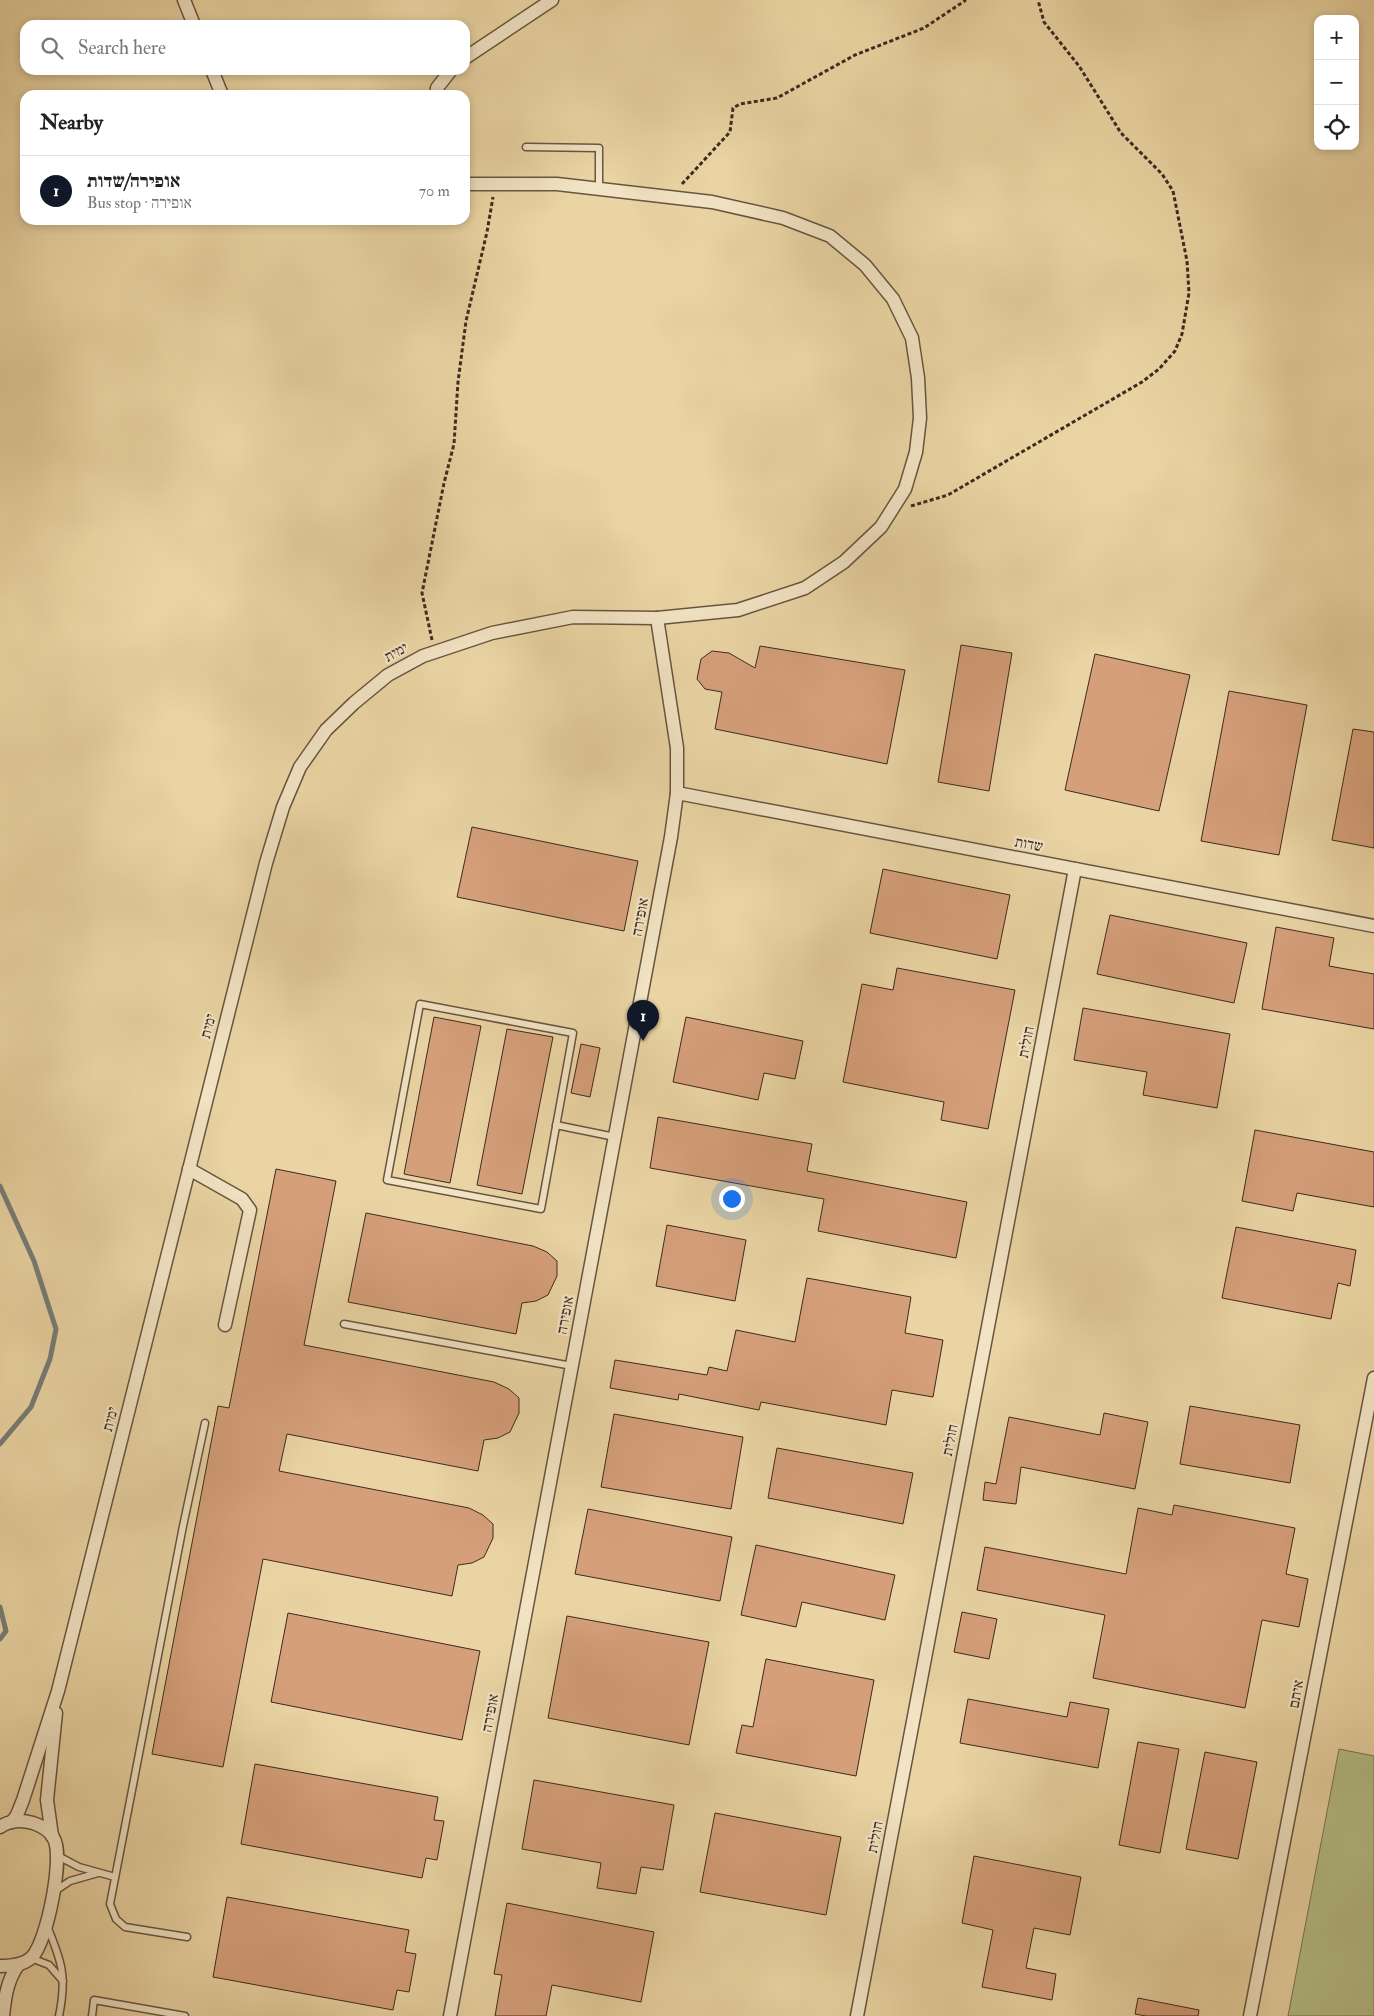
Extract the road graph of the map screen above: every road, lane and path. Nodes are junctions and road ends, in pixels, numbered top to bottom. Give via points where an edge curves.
1 (184, 0) edge
2 (552, 0) edge
3 (966, 0) edge
4 (1038, 0) edge
5 (192, 20) edge
6 (470, 55) edge
7 (214, 75) edge
8 (446, 75) edge
9 (220, 90) edge
10 (437, 90) edge
11 (526, 147) dead end
12 (470, 184) edge
13 (495, 184) junction
14 (599, 188) junction
15 (679, 198) junction
16 (903, 508) dead end
17 (657, 618) junction
18 (435, 652) junction
19 (677, 793) junction
20 (1075, 869) junction
21 (1374, 926) edge
22 (556, 1124) junction
23 (615, 1137) junction
24 (189, 1169) junction
25 (344, 1324) dead end
26 (225, 1325) dead end
27 (572, 1366) junction
28 (1374, 1378) edge
29 (1370, 1415) edge
30 (205, 1423) dead end
31 (58, 1691) junction
32 (6, 1824) edge
33 (52, 1836) junction
34 (58, 1856) junction
35 (99, 1873) junction
36 (115, 1877) junction
37 (53, 1893) junction
38 (46, 1925) junction
39 (187, 1937) dead end
40 (31, 1958) junction
41 (18, 1965) junction
42 (0, 1966) edge
43 (64, 1982) junction
44 (3, 2016) edge
45 (59, 2016) edge
46 (92, 2016) edge
47 (185, 2016) edge
48 (450, 2016) edge
49 (857, 2016) edge
50 (1250, 2016) edge

1 - 5 street
2 - 6 street
3 - 15 path via 924,28 855,55 777,98 733,108 730,132 682,182
4 - 16 path via 1044,22 1079,66 1120,133 1162,174 1173,191 1187,261 1189,293 1182,334 1175,351 1142,382 948,495
7 - 9 street
8 - 10 street
11 - 14 lane via 599,148
12 - 13 street, ימית
13 - 14 street, ימית
13 - 18 path via 466,321 454,444 422,593
14 - 15 street, ימית
15 - 17 street, ימית via 783,218 830,236 865,265 894,299 912,338 920,418 916,452 904,489 881,528 844,562 805,588 746,608
17 - 18 street, ימית via 573,617 492,633
17 - 19 street, אופירה via 677,748
18 - 24 street, ימית via 388,675 354,703 326,730 300,767 283,807 266,862
19 - 20 street, שדות
19 - 23 street, אופירה
20 - 21 street, שדות
20 - 49 street, חולית
22 - 22 lane via 573,1033 420,1004 387,1180 541,1209
22 - 23 lane
23 - 27 street, אופירה
24 - 26 street via 242,1198 250,1210
24 - 31 street, ימית
25 - 27 lane
27 - 48 street, אופירה
28 - 29 street, איתם
29 - 50 street, איתם
30 - 36 lane
31 - 32 street, ימית via 23,1800 17,1814
31 - 33 street, ימית via 47,1800
32 - 33 street via 23,1821 39,1825
33 - 34 street, ימית
34 - 35 lane via 68,1863
34 - 37 street
35 - 36 lane
35 - 37 lane via 70,1881
36 - 39 lane via 110,1904 116,1920 126,1927
37 - 38 street
38 - 40 street via 38,1950
38 - 43 lane via 61,1958
40 - 41 street
40 - 43 lane via 48,1965
41 - 42 street
41 - 44 street via 10,1976
43 - 45 lane
46 - 47 lane via 94,2000

